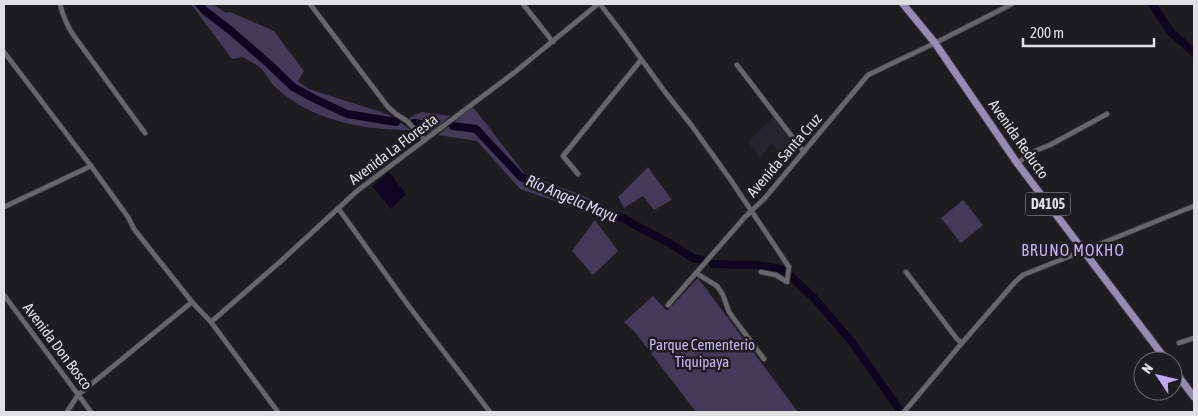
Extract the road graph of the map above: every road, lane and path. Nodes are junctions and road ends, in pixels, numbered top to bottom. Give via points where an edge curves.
1 (60, 4) edge
2 (310, 4) edge
3 (523, 4) edge
4 (599, 4) edge
5 (903, 4) edge
6 (1012, 4) edge
7 (553, 42) junction
8 (935, 44) junction
9 (4, 52) edge
10 (641, 60) junction
11 (737, 65) dead end
12 (1107, 114) dead end
13 (145, 133) dead end
14 (425, 140) junction
15 (804, 152) junction
16 (1017, 162) junction
17 (91, 166) junction
18 (578, 174) dead end
19 (1194, 206) edge
20 (4, 207) edge
21 (338, 208) junction
22 (752, 212) junction
23 (1083, 251) junction
24 (761, 272) dead end
25 (906, 272) dead end
26 (696, 273) junction
27 (4, 295) edge
28 (192, 302) junction
29 (668, 305) dead end
30 (210, 322) junction
31 (1194, 338) edge
32 (962, 343) junction
33 (1179, 343) dead end
34 (1159, 351) edge
35 (764, 358) dead end
36 (1183, 382) edge
37 (78, 395) junction
38 (1194, 397) edge
39 (67, 412) edge
40 (91, 412) edge
41 (278, 412) edge
42 (490, 412) edge
43 (904, 412) edge

1 - 13 street via 66,24
2 - 14 street via 388,107
3 - 7 street
4 - 7 street, Avenida La Floresta
4 - 10 street
5 - 8 main road, Avenida Reducto / D4105
6 - 8 street, Avenida Santa Cruz
7 - 14 street, Avenida La Floresta
8 - 15 street, Avenida Santa Cruz via 868,75
8 - 16 main road, Avenida Reducto / D4105
9 - 17 street
10 - 18 street via 563,156
10 - 22 street
11 - 15 street
12 - 16 street
14 - 21 street, Avenida La Floresta
15 - 22 street, Avenida Santa Cruz
16 - 23 main road, Avenida Reducto / D4105
17 - 20 street
17 - 28 street via 134,229
19 - 23 street
21 - 30 street, Avenida La Floresta
21 - 42 street
22 - 24 street via 789,267 787,282 776,275
22 - 26 street, Avenida Santa Cruz
23 - 32 street via 1023,275
23 - 34 main road, Avenida Reducto / D4105
25 - 32 street
26 - 29 street, Avenida Santa Cruz
26 - 35 street via 717,286 729,312
27 - 37 street, Avenida Don Bosco
28 - 30 street
28 - 37 street
30 - 41 street
31 - 33 street
32 - 43 street
36 - 38 main road
37 - 39 street
37 - 40 street, Avenida Don Bosco

